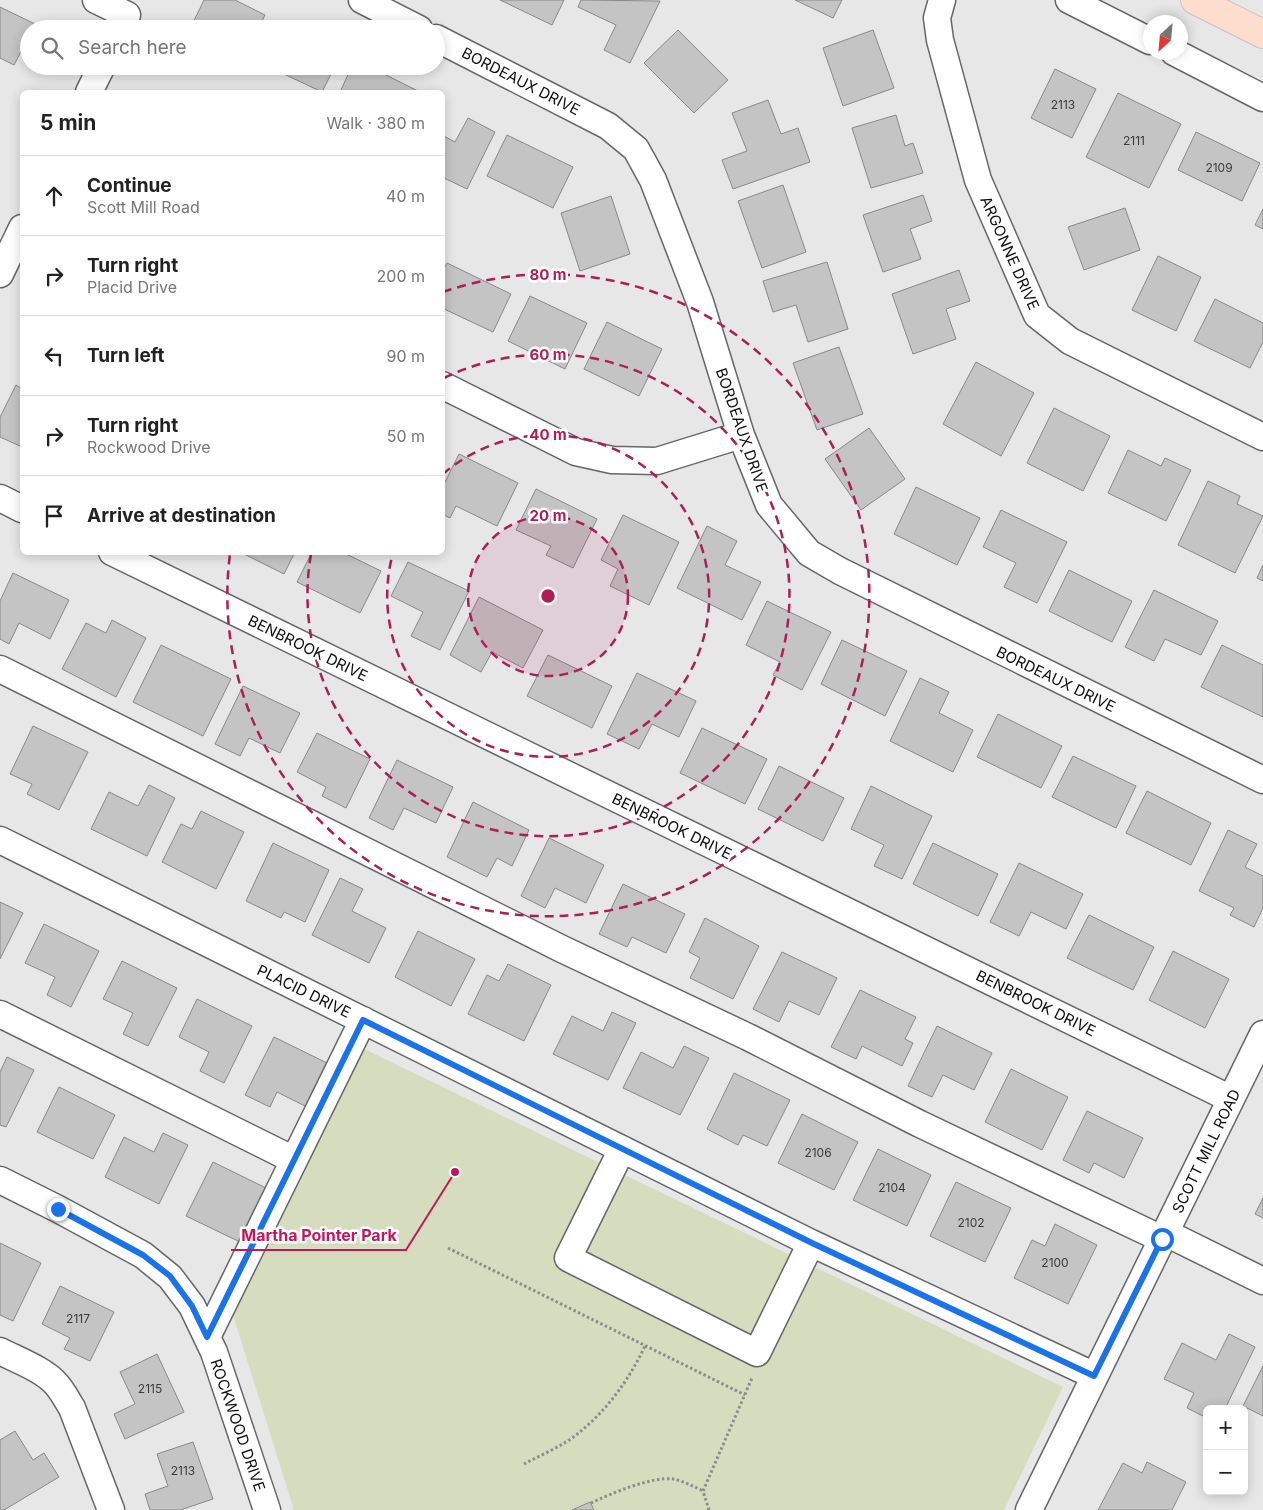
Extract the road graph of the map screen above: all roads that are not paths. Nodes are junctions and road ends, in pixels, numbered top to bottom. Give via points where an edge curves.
1 (96, 0) edge
2 (362, 0) edge
3 (942, 0) edge
4 (1069, 0) edge
5 (1195, 0) edge
6 (127, 15) edge
7 (401, 20) edge
8 (1263, 34) edge
9 (1143, 37) edge
10 (445, 43) edge
11 (1188, 59) edge
12 (98, 75) edge
13 (90, 90) edge
14 (1263, 98) edge
15 (20, 232) edge
16 (0, 274) edge
17 (445, 386) edge
18 (741, 435) junction
19 (1263, 437) edge
20 (0, 498) edge
21 (20, 508) edge
22 (118, 555) edge
23 (0, 669) edge
24 (1263, 780) edge
25 (0, 840) edge
26 (0, 1014) edge
27 (363, 1020) junction
28 (1263, 1034) edge
29 (1231, 1098) junction
30 (622, 1149) junction
31 (294, 1160) junction
32 (0, 1180) edge
33 (1164, 1236) junction
34 (812, 1243) junction
35 (1263, 1281) edge
36 (207, 1337) junction
37 (0, 1351) edge
38 (1094, 1376) junction
39 (111, 1510) edge
40 (267, 1510) edge
41 (1029, 1510) edge

1 - 6 street
2 - 7 street
3 - 19 street, ARGONNE DRIVE via 938,18 940,40 978,180 1037,315 1070,342
4 - 9 street
5 - 8 main road
10 - 18 street, BORDEAUX DRIVE via 592,117 636,149 653,180 700,302
11 - 14 street
12 - 13 street
15 - 16 street
17 - 18 street via 576,452 612,460 657,461
18 - 24 street, BORDEAUX DRIVE via 769,504 809,553
20 - 21 street
22 - 29 street, BENBROOK DRIVE
23 - 33 street via 920,1124
25 - 27 street, PLACID DRIVE
26 - 31 street
27 - 30 street, PLACID DRIVE
27 - 31 street
28 - 29 street, SCOTT MILL ROAD
29 - 33 street, SCOTT MILL ROAD
30 - 34 street, PLACID DRIVE
30 - 34 street via 568,1258 757,1353
31 - 36 street
32 - 36 street, ROCKWOOD DRIVE via 143,1255 170,1276 192,1306
33 - 35 street
33 - 38 street, SCOTT MILL ROAD
34 - 38 street, PLACID DRIVE
36 - 40 street, ROCKWOOD DRIVE
37 - 39 street via 47,1376 65,1396
38 - 41 street, SCOTT MILL ROAD

